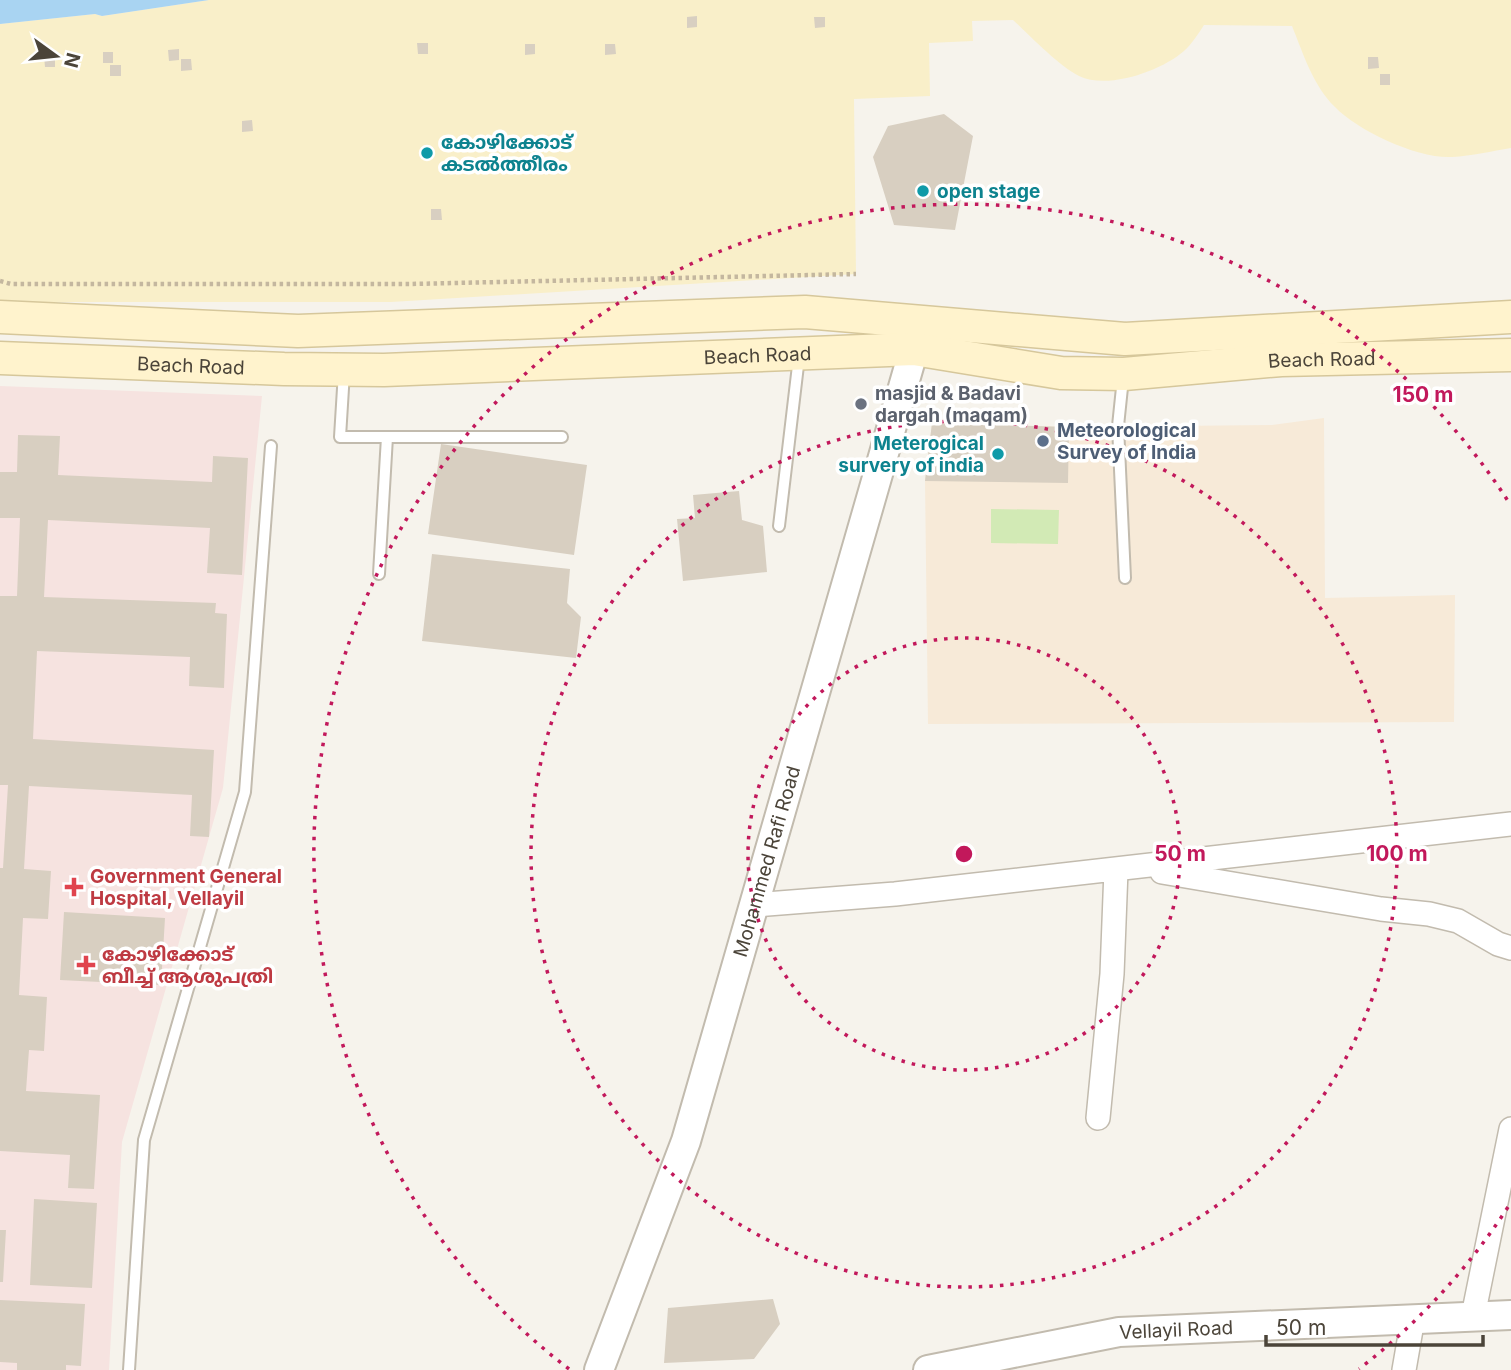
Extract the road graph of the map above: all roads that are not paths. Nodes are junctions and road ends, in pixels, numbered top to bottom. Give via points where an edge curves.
1 (0, 317) edge
2 (1511, 317) edge
3 (914, 349) junction
4 (800, 354) junction
5 (1511, 355) edge
6 (0, 358) edge
7 (344, 369) junction
8 (1124, 374) junction
9 (387, 437) junction
10 (562, 437) dead end
11 (271, 446) dead end
12 (779, 526) dead end
13 (379, 574) dead end
14 (1125, 578) dead end
15 (1511, 824) edge
16 (1126, 869) junction
17 (754, 905) junction
18 (1511, 948) edge
19 (1098, 1118) dead end
20 (1511, 1129) edge
21 (1511, 1315) edge
22 (1473, 1316) junction
23 (1413, 1318) junction
24 (129, 1370) edge
25 (599, 1370) edge
26 (928, 1370) edge
27 (1404, 1370) edge

1 - 2 main road, Beach Road via 298,331 805,312 1125,339
3 - 4 main road, Beach Road
3 - 8 main road, Beach Road via 1061,373
3 - 17 street, Mohammed Rafi Road
4 - 7 main road, Beach Road
4 - 12 lane
5 - 8 main road, Beach Road via 1281,360
6 - 7 main road, Beach Road
7 - 9 lane via 340,437
8 - 14 lane via 1118,426
9 - 10 lane
9 - 13 lane
11 - 24 lane via 245,792 144,1140
15 - 16 street
16 - 17 street
16 - 18 street via 1429,914 1458,921
16 - 19 street
17 - 25 street, Mohammed Rafi Road via 686,1141
20 - 22 street
21 - 22 street, Vellayil Road
22 - 23 street, Vellayil Road
23 - 26 street, Vellayil Road via 1119,1332
23 - 27 street

